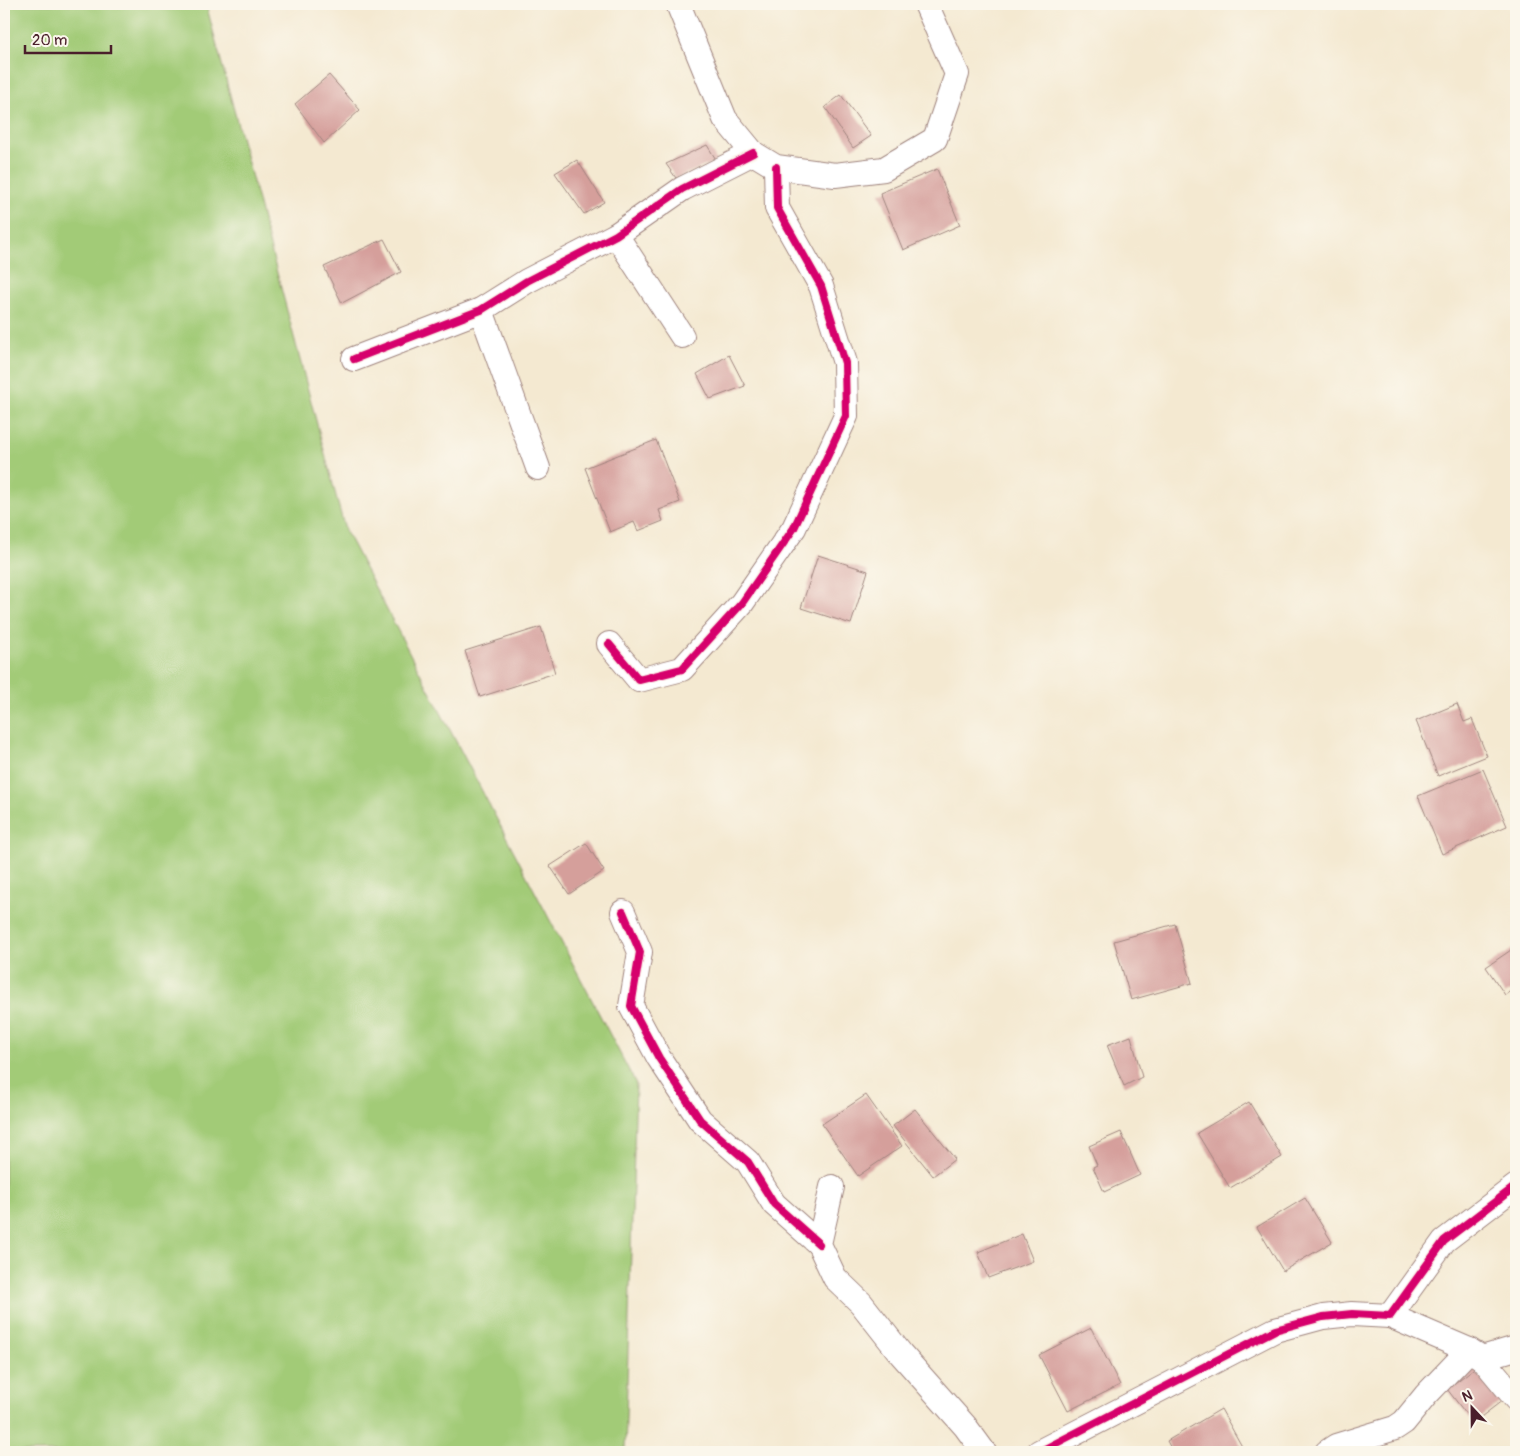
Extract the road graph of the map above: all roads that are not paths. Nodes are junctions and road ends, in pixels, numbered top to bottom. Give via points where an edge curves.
1 (678, 4) edge
2 (926, 4) edge
3 (753, 153) junction
4 (776, 167) junction
5 (616, 235) junction
6 (481, 310) junction
7 (682, 336) dead end
8 (354, 359) dead end
9 (538, 468) dead end
10 (609, 644) dead end
11 (623, 912) dead end
12 (1516, 1186) edge
13 (832, 1187) dead end
14 (819, 1244) junction
15 (1390, 1316) junction
16 (1516, 1348) edge
17 (1476, 1354) junction
18 (1516, 1399) edge
19 (984, 1452) edge
20 (1039, 1452) edge
21 (1327, 1452) edge

1 - 3 street via 725,119
2 - 4 street via 957,74 935,139 884,170 835,175
3 - 4 street
3 - 5 street via 682,189
4 - 10 street via 777,208 821,286 845,363 846,416 794,528 742,603 682,669 639,680
5 - 6 street via 527,281
5 - 7 street
6 - 8 street
6 - 9 street
11 - 14 street via 640,952 631,1006 659,1058 700,1120 748,1162 774,1204
12 - 15 street via 1444,1241
13 - 14 street
14 - 19 street via 834,1278 861,1303
15 - 17 street
15 - 20 street via 1352,1314 1323,1317 1274,1330
16 - 17 street
17 - 18 street
17 - 21 street via 1426,1395 1395,1428 1336,1446

